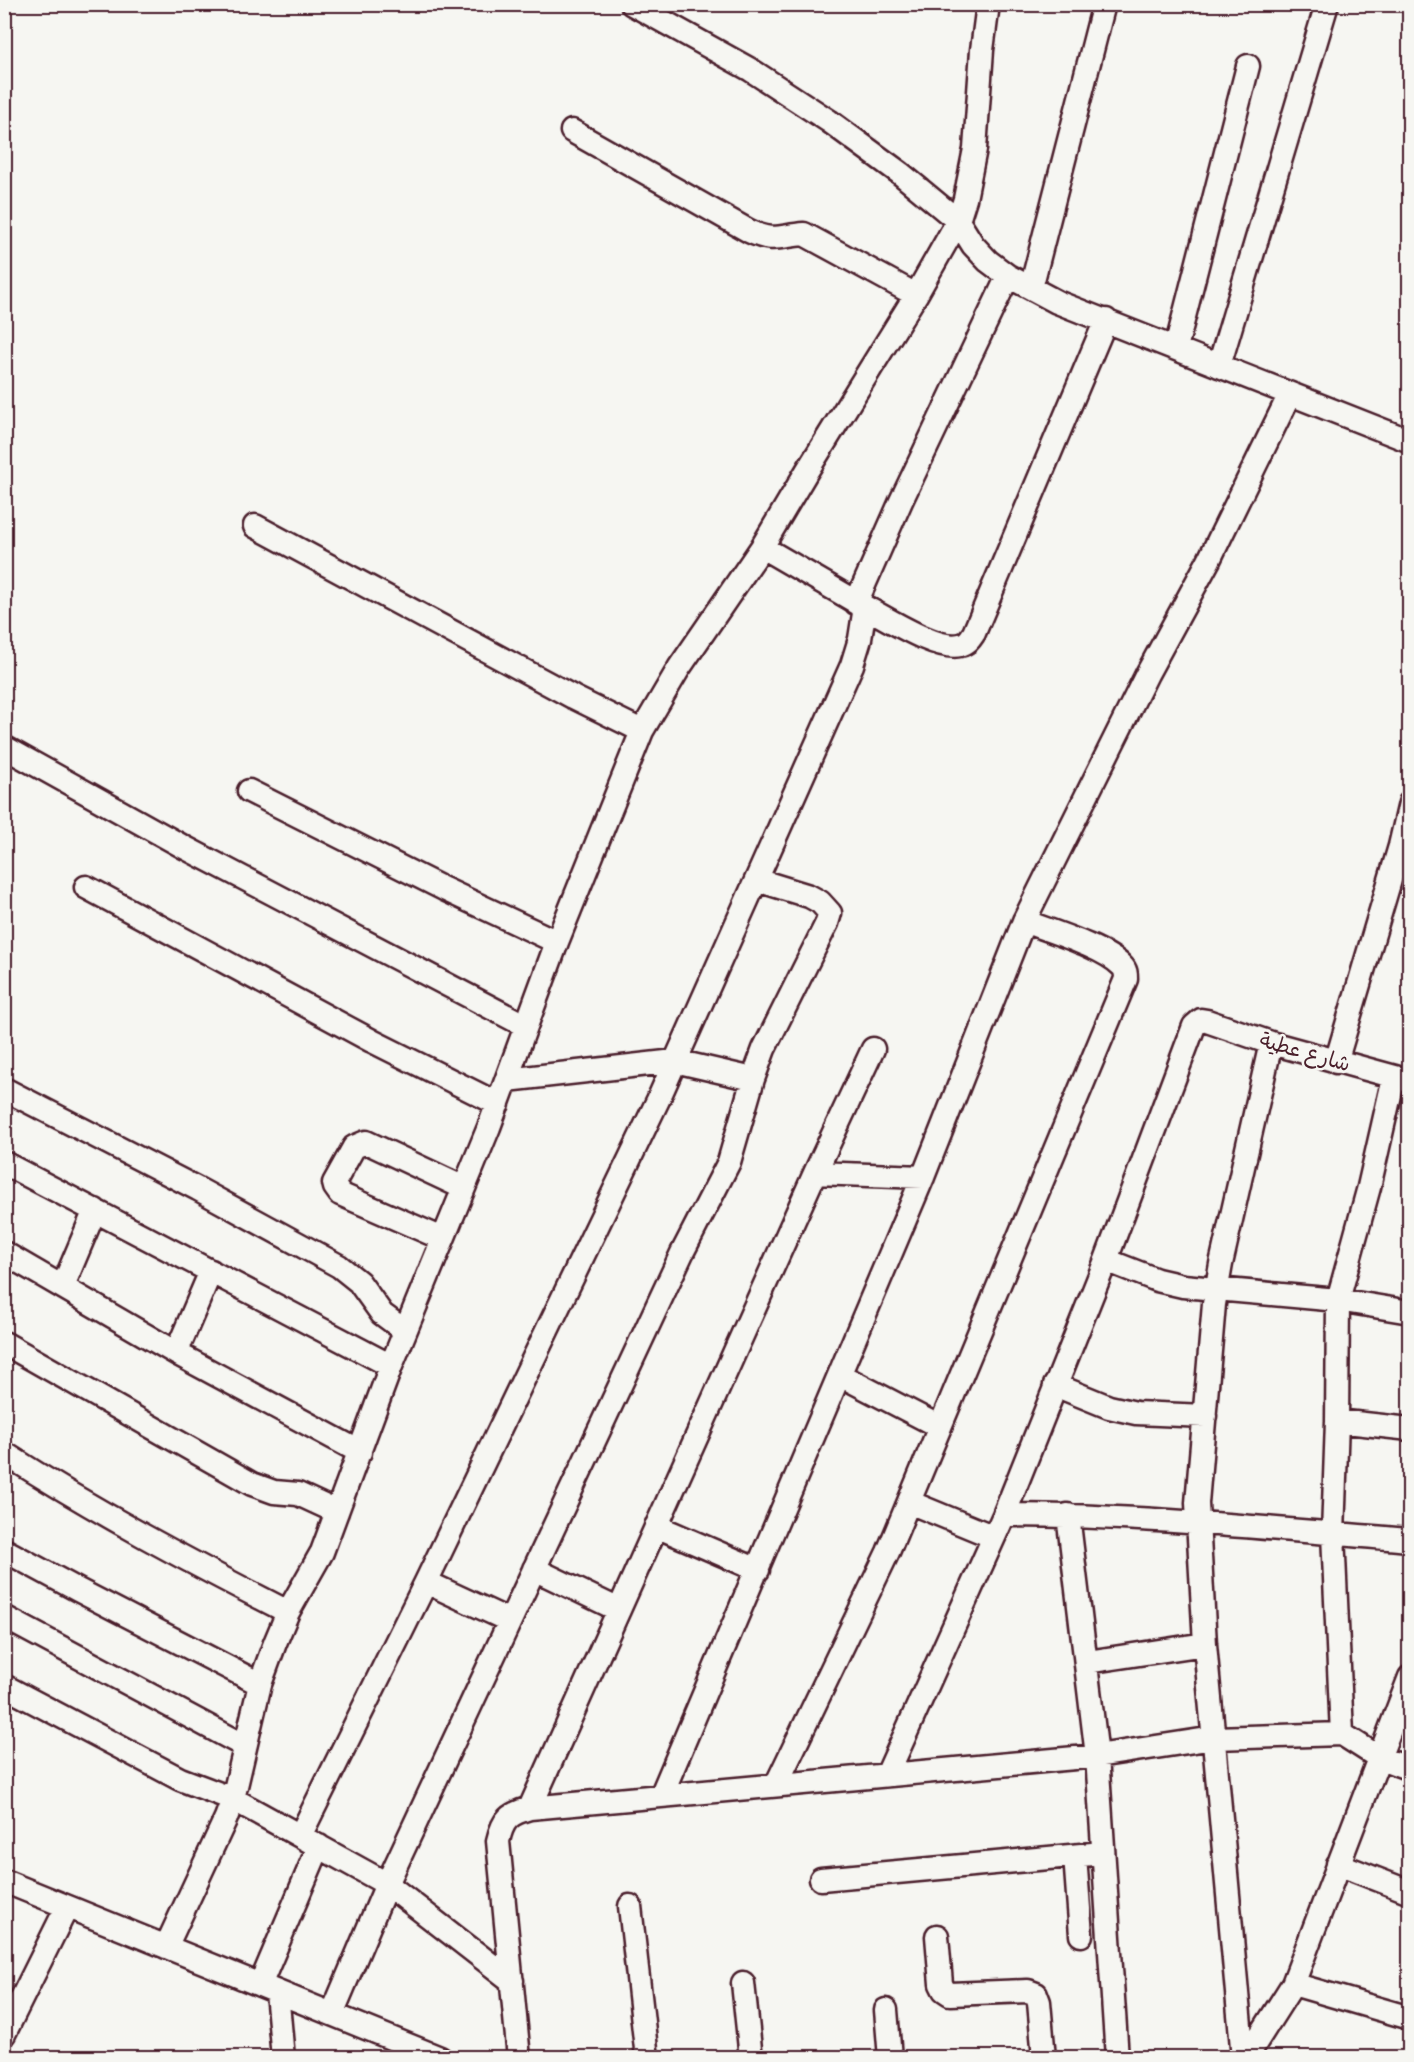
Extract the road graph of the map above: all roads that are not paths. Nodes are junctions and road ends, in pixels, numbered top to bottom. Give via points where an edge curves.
1 (632, 4) edge
2 (988, 4) edge
3 (1104, 4) edge
4 (1327, 4) edge
5 (1248, 66) dead end
6 (572, 131) dead end
7 (958, 221) junction
8 (1008, 276) junction
9 (1031, 288) junction
10 (916, 296) junction
11 (1106, 320) junction
12 (1176, 348) junction
13 (1219, 366) junction
14 (1290, 394) junction
15 (1410, 441) edge
16 (255, 526) dead end
17 (762, 547) junction
18 (861, 605) junction
19 (642, 730) junction
20 (4, 747) edge
21 (249, 791) dead end
22 (1410, 804) edge
23 (1405, 847) edge
24 (757, 880) junction
25 (86, 887) dead end
26 (1024, 921) junction
27 (556, 942) junction
28 (526, 1026) junction
29 (1271, 1043) junction
30 (873, 1049) dead end
31 (675, 1061) junction
32 (1336, 1062) junction
33 (753, 1079) junction
34 (1402, 1079) edge
35 (507, 1080) junction
36 (4, 1089) edge
37 (498, 1104) junction
38 (4, 1163) edge
39 (815, 1173) junction
40 (923, 1177) junction
41 (464, 1188) junction
42 (95, 1210) junction
43 (443, 1239) junction
44 (4, 1253) edge
45 (1106, 1260) junction
46 (211, 1271) junction
47 (63, 1286) junction
48 (1217, 1290) junction
49 (1338, 1300) junction
50 (1410, 1312) edge
51 (405, 1331) junction
52 (4, 1343) edge
53 (176, 1353) junction
54 (391, 1366) junction
55 (840, 1375) junction
56 (1055, 1385) junction
57 (1205, 1416) junction
58 (1337, 1420) junction
59 (940, 1427) junction
60 (1410, 1429) edge
61 (360, 1452) junction
62 (4, 1454) edge
63 (909, 1502) junction
64 (337, 1512) junction
65 (1004, 1515) junction
66 (1068, 1515) junction
67 (1197, 1522) junction
68 (656, 1526) junction
69 (1333, 1534) junction
70 (994, 1537) junction
71 (1410, 1540) edge
72 (4, 1550) edge
73 (534, 1569) junction
74 (758, 1570) junction
75 (426, 1582) junction
76 (619, 1610) junction
77 (288, 1612) junction
78 (4, 1617) edge
79 (510, 1621) junction
80 (1205, 1644) junction
81 (1087, 1662) junction
82 (1410, 1677) edge
83 (260, 1683) junction
84 (4, 1686) edge
85 (1342, 1734) junction
86 (1214, 1738) junction
87 (245, 1746) junction
88 (1097, 1756) junction
89 (1378, 1757) junction
90 (1410, 1769) edge
91 (887, 1775) junction
92 (776, 1785) junction
93 (661, 1796) junction
94 (233, 1799) junction
95 (530, 1808) junction
96 (309, 1841) junction
97 (1104, 1853) junction
98 (1075, 1856) junction
99 (1338, 1864) junction
100 (821, 1879) dead end
101 (4, 1881) edge
102 (387, 1884) junction
103 (1410, 1892) edge
104 (67, 1906) junction
105 (630, 1906) dead end
106 (1081, 1935) dead end
107 (938, 1936) dead end
108 (166, 1947) junction
109 (512, 1981) junction
110 (743, 1983) dead end
111 (1293, 1984) junction
112 (268, 1989) junction
113 (886, 2010) dead end
114 (332, 2014) junction
115 (1410, 2018) edge
116 (4, 2034) edge
117 (283, 2058) edge
118 (440, 2058) edge
119 (519, 2058) edge
120 (647, 2058) edge
121 (751, 2058) edge
122 (890, 2058) edge
123 (1044, 2058) edge
124 (1117, 2058) edge
125 (1245, 2058) edge

1 - 7 street via 751,70 829,121
2 - 7 street via 975,149
3 - 9 street
4 - 13 street
5 - 12 street
6 - 10 street via 755,234 783,239 804,234
7 - 8 street via 973,245
7 - 10 street
8 - 9 street
8 - 18 street via 901,501
9 - 11 street
10 - 17 street
11 - 12 street
11 - 18 street via 969,641 948,646 929,640
12 - 13 street
13 - 14 street
14 - 15 street
14 - 26 street
16 - 19 street via 563,692
17 - 18 street
17 - 19 street via 679,668
18 - 24 street via 860,639 852,665
19 - 27 street
20 - 28 street via 182,846
21 - 27 street
22 - 23 street
23 - 32 street
24 - 31 street
24 - 33 street via 809,896 830,913
25 - 37 street
26 - 40 street
26 - 59 street via 1099,951 1122,966 1126,979
27 - 28 street
28 - 35 street
29 - 32 street, شارع عطية
29 - 45 street, شارع عطية via 1201,1020 1194,1026
29 - 48 street
30 - 39 street
31 - 33 street
31 - 35 street
31 - 75 street
32 - 34 street, شارع عطية
33 - 73 street via 729,1162 682,1253
34 - 49 street
35 - 37 street
36 - 51 street via 344,1270 359,1282 382,1314
37 - 41 street
38 - 42 street
39 - 40 street
39 - 68 street
40 - 55 street
41 - 43 street
41 - 43 street via 366,1142 354,1147 334,1183 340,1194
42 - 46 street
42 - 47 street
43 - 51 street
44 - 47 street
45 - 48 street via 1157,1280
45 - 56 street
46 - 53 street
46 - 54 street
47 - 53 street
48 - 49 street
48 - 57 street
49 - 50 street
49 - 58 street
51 - 54 street
52 - 64 street via 252,1484 274,1492 291,1492
53 - 61 street
54 - 61 street
55 - 59 street
55 - 74 street
56 - 57 street via 1109,1407 1136,1413
56 - 65 street
57 - 67 street
58 - 60 street
58 - 69 street
59 - 63 street
61 - 64 street
62 - 77 street via 182,1557
63 - 70 street
63 - 92 street
64 - 77 street via 322,1552
65 - 66 street
65 - 70 street
66 - 67 street
66 - 81 street
67 - 69 street
67 - 80 street
68 - 74 street
68 - 76 street
69 - 71 street
69 - 85 street
70 - 91 street
72 - 83 street
73 - 76 street
73 - 79 street
74 - 93 street
75 - 79 street
75 - 96 street
76 - 95 street
77 - 83 street
78 - 87 street
79 - 102 street
80 - 81 street
80 - 86 street
81 - 88 street
82 - 89 street
83 - 87 street
84 - 94 street via 180,1779
85 - 86 street
85 - 89 street
86 - 88 street
86 - 125 street
87 - 94 street
88 - 91 street
88 - 97 street
89 - 90 street
89 - 99 street
91 - 92 street
92 - 93 street
93 - 95 street
94 - 96 street
94 - 108 street
95 - 109 street via 514,1813 502,1825 498,1841
96 - 102 street
96 - 112 street
97 - 98 street
97 - 124 street
98 - 100 street
98 - 106 street
99 - 103 street
99 - 111 street
101 - 104 street
102 - 109 street
102 - 114 street
104 - 108 street
104 - 116 street
105 - 120 street
107 - 123 street via 941,1984 950,1994 1036,1994
108 - 112 street
109 - 119 street
110 - 121 street
111 - 115 street
111 - 125 street
112 - 114 street
112 - 117 street
113 - 122 street
114 - 118 street

